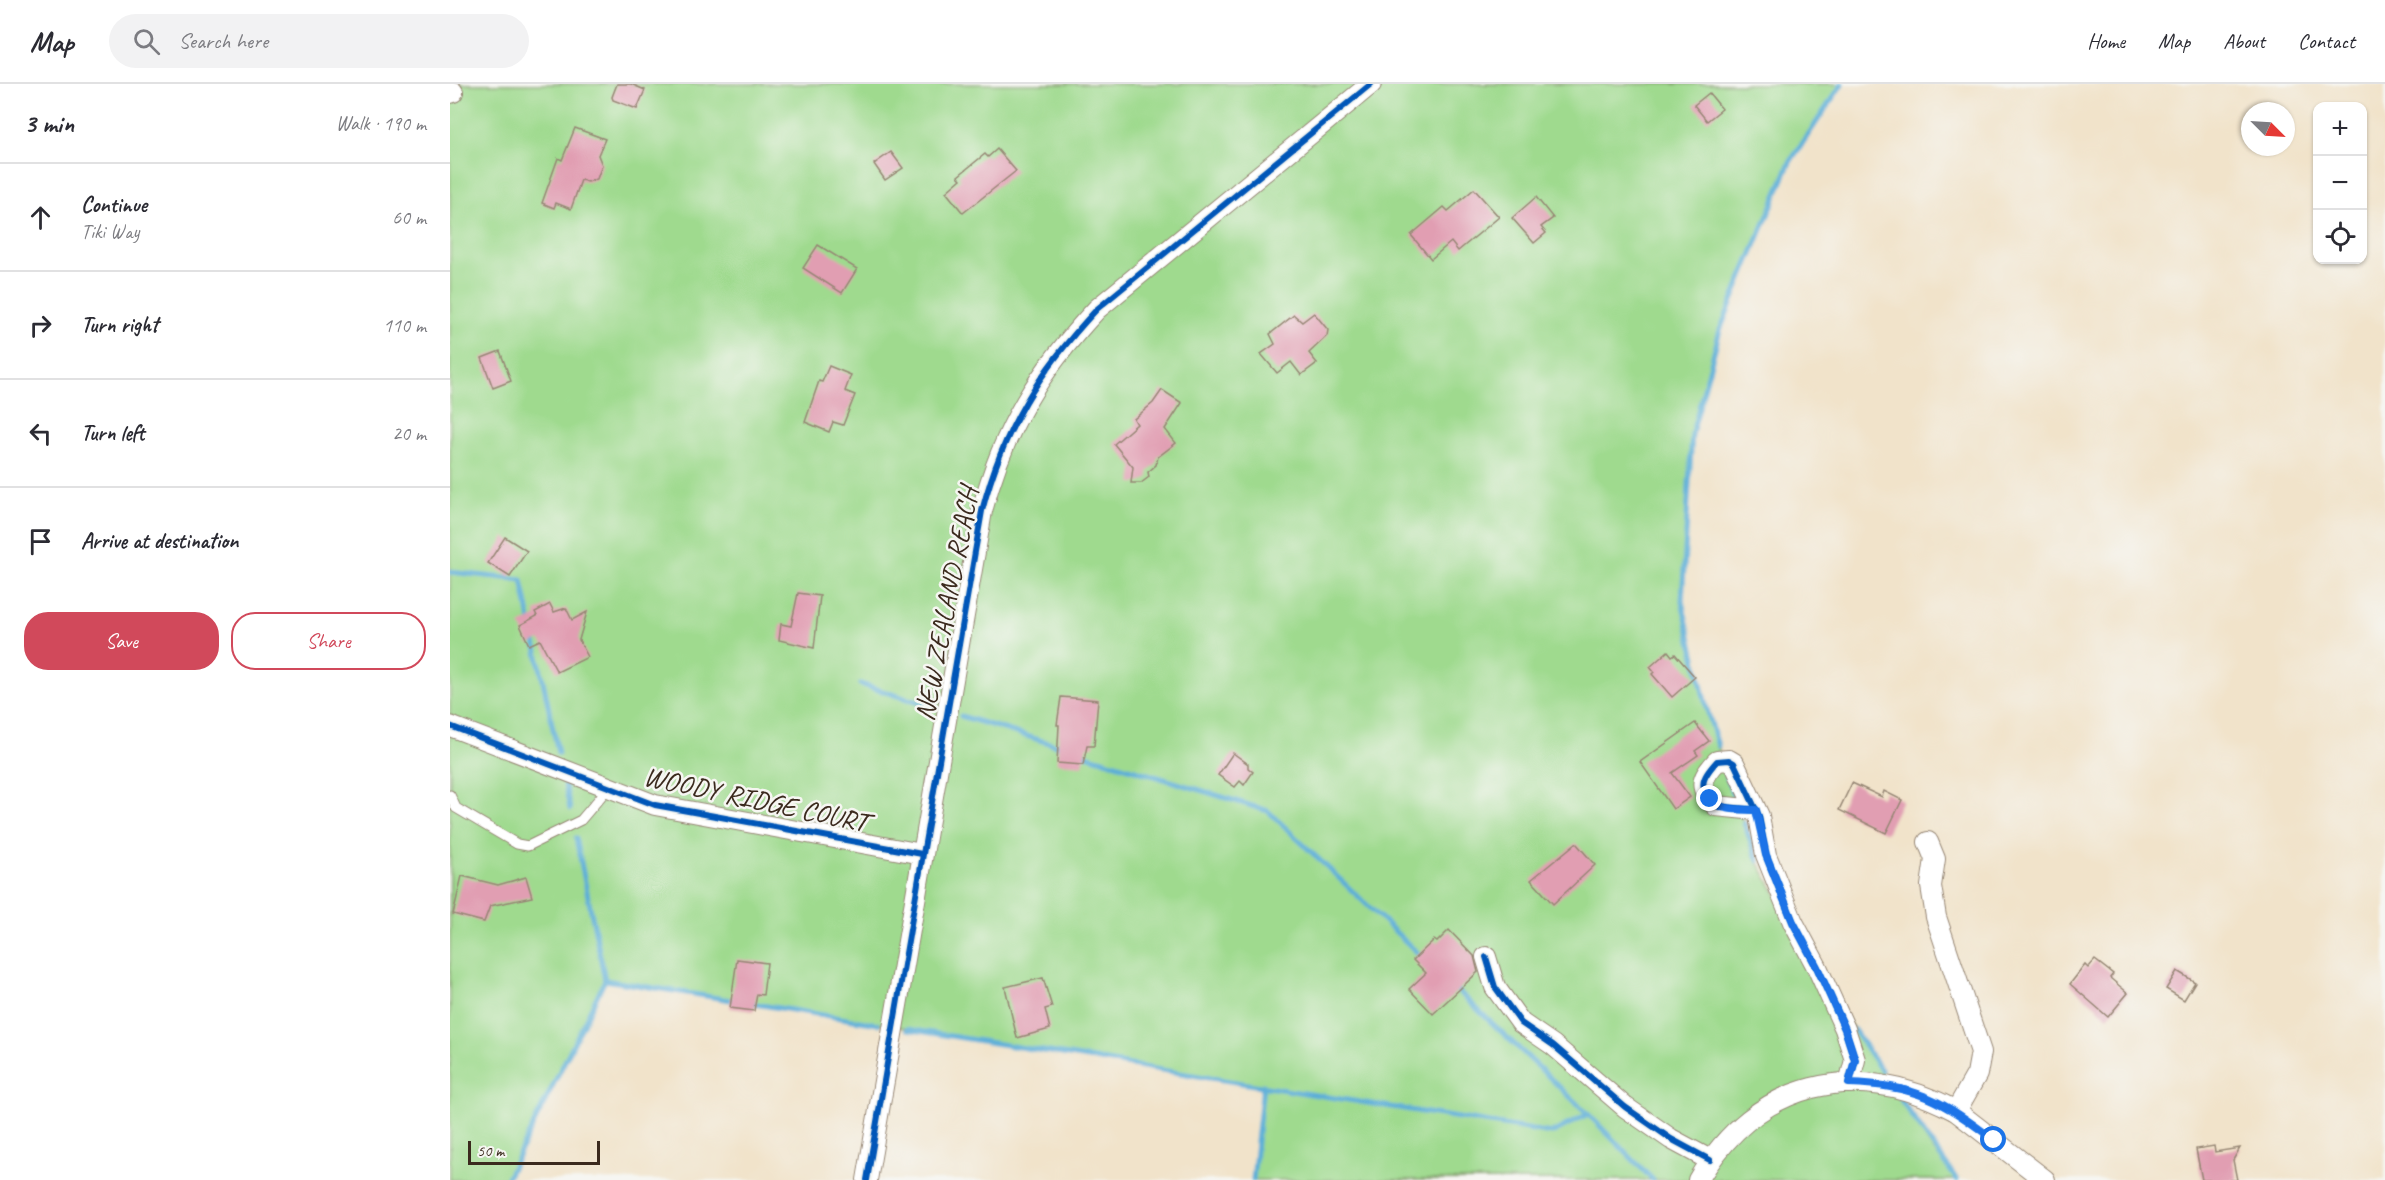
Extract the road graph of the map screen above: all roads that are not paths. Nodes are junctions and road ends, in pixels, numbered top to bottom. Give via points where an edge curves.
1 (1371, 84) edge
2 (450, 726) edge
3 (609, 787) junction
4 (450, 795) edge
5 (456, 808) junction
6 (1756, 810) dead end
7 (450, 816) edge
8 (1928, 842) dead end
9 (922, 854) junction
10 (1486, 957) dead end
11 (1849, 1083) junction
12 (1956, 1111) junction
13 (1710, 1160) junction
14 (867, 1180) edge
15 (1698, 1180) edge
16 (2045, 1180) edge

1 - 9 street, NEW ZEALAND REACH via 1104,303 1066,343 1034,386 1003,445 982,511
2 - 3 street, WOODY RIDGE COURT
3 - 5 lane via 582,820 528,846 517,844
3 - 9 street, WOODY RIDGE COURT via 679,811
4 - 5 lane
5 - 7 lane
6 - 11 street via 1766,855 1793,922 1845,1029 1855,1060
8 - 12 street via 1935,859 1931,886 1936,917 1981,1052 1977,1074
9 - 14 street, NEW ZEALAND REACH
10 - 13 street via 1495,987 1521,1023 1625,1107
11 - 12 street via 1899,1086
11 - 13 street via 1802,1090 1762,1109 1739,1127
12 - 16 street
13 - 15 street

